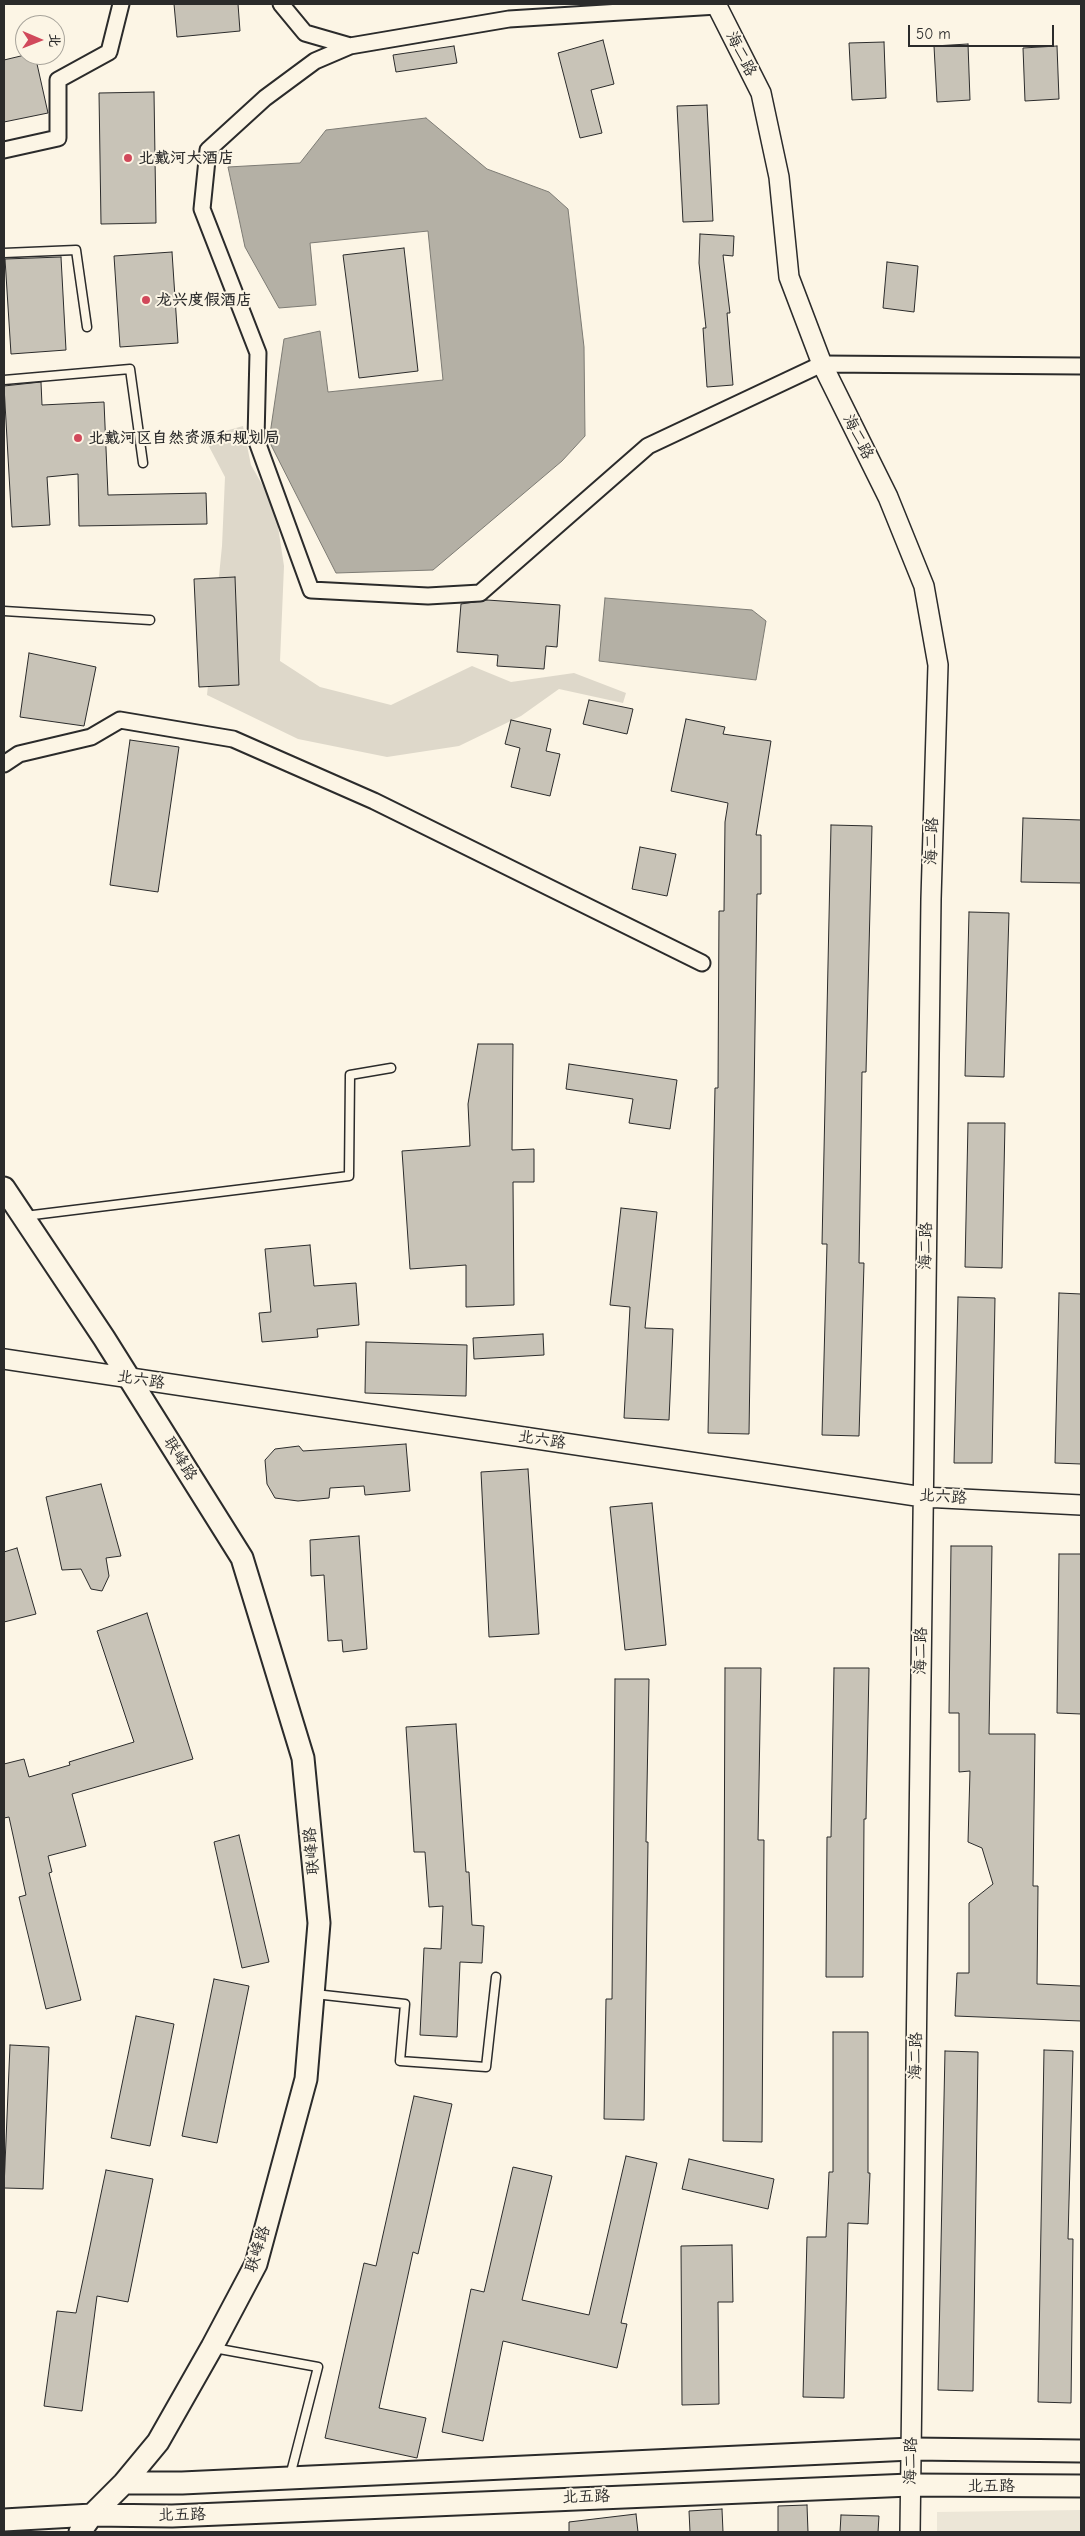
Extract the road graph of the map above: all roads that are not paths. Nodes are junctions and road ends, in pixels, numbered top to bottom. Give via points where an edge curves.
1 (121, 4) edge
2 (281, 4) edge
3 (716, 5) edge
4 (350, 46) junction
5 (4, 150) edge
6 (4, 253) edge
7 (87, 327) dead end
8 (822, 364) junction
9 (1081, 366) edge
10 (4, 380) edge
11 (143, 463) dead end
12 (4, 611) edge
13 (150, 620) dead end
14 (4, 764) edge
15 (702, 963) dead end
16 (391, 1068) dead end
17 (4, 1188) edge
18 (23, 1216) junction
19 (4, 1359) edge
20 (129, 1378) junction
21 (923, 1497) junction
22 (1081, 1505) edge
23 (496, 1977) dead end
24 (313, 1994) junction
25 (212, 2347) junction
26 (911, 2449) junction
27 (1081, 2451) edge
28 (290, 2477) junction
29 (124, 2483) junction
30 (910, 2485) junction
31 (1081, 2486) edge
32 (4, 2520) edge
33 (86, 2524) edge
34 (910, 2532) edge

1 - 5 street via 109,52 58,80 58,138
2 - 4 street via 305,33
3 - 4 street via 509,19
3 - 8 street, 海二路 via 761,94 779,176 789,277
4 - 8 street via 314,61 265,98 208,150 202,209 258,353 256,439 312,590 428,596 480,593 648,446
6 - 7 lane via 76,250
8 - 9 street
8 - 21 street, 海二路 via 888,497 924,586 938,665 930,899
10 - 11 lane via 130,369
12 - 13 lane
14 - 15 street via 19,754 91,737 120,720 233,738 374,801
16 - 18 lane via 350,1075 349,1176
17 - 18 main road, 联峰路
18 - 20 main road, 联峰路
19 - 20 street, 北六路
20 - 21 street, 北六路
20 - 24 main road, 联峰路 via 242,1558 303,1758 319,1923
21 - 22 street, 北六路
21 - 26 street, 海二路
23 - 24 lane via 486,2067 400,2061 405,2004
24 - 25 main road, 联峰路 via 306,2079 256,2264
25 - 28 lane via 318,2367
25 - 29 main road, 联峰路 via 158,2442
26 - 27 main road, 北五路
26 - 28 main road, 北五路
26 - 30 street, 海二路
28 - 29 main road, 北五路
29 - 33 main road, 联峰路
30 - 31 main road, 北五路
30 - 33 main road, 北五路 via 172,2516
30 - 34 street, 海二路
32 - 33 main road, 北五路

